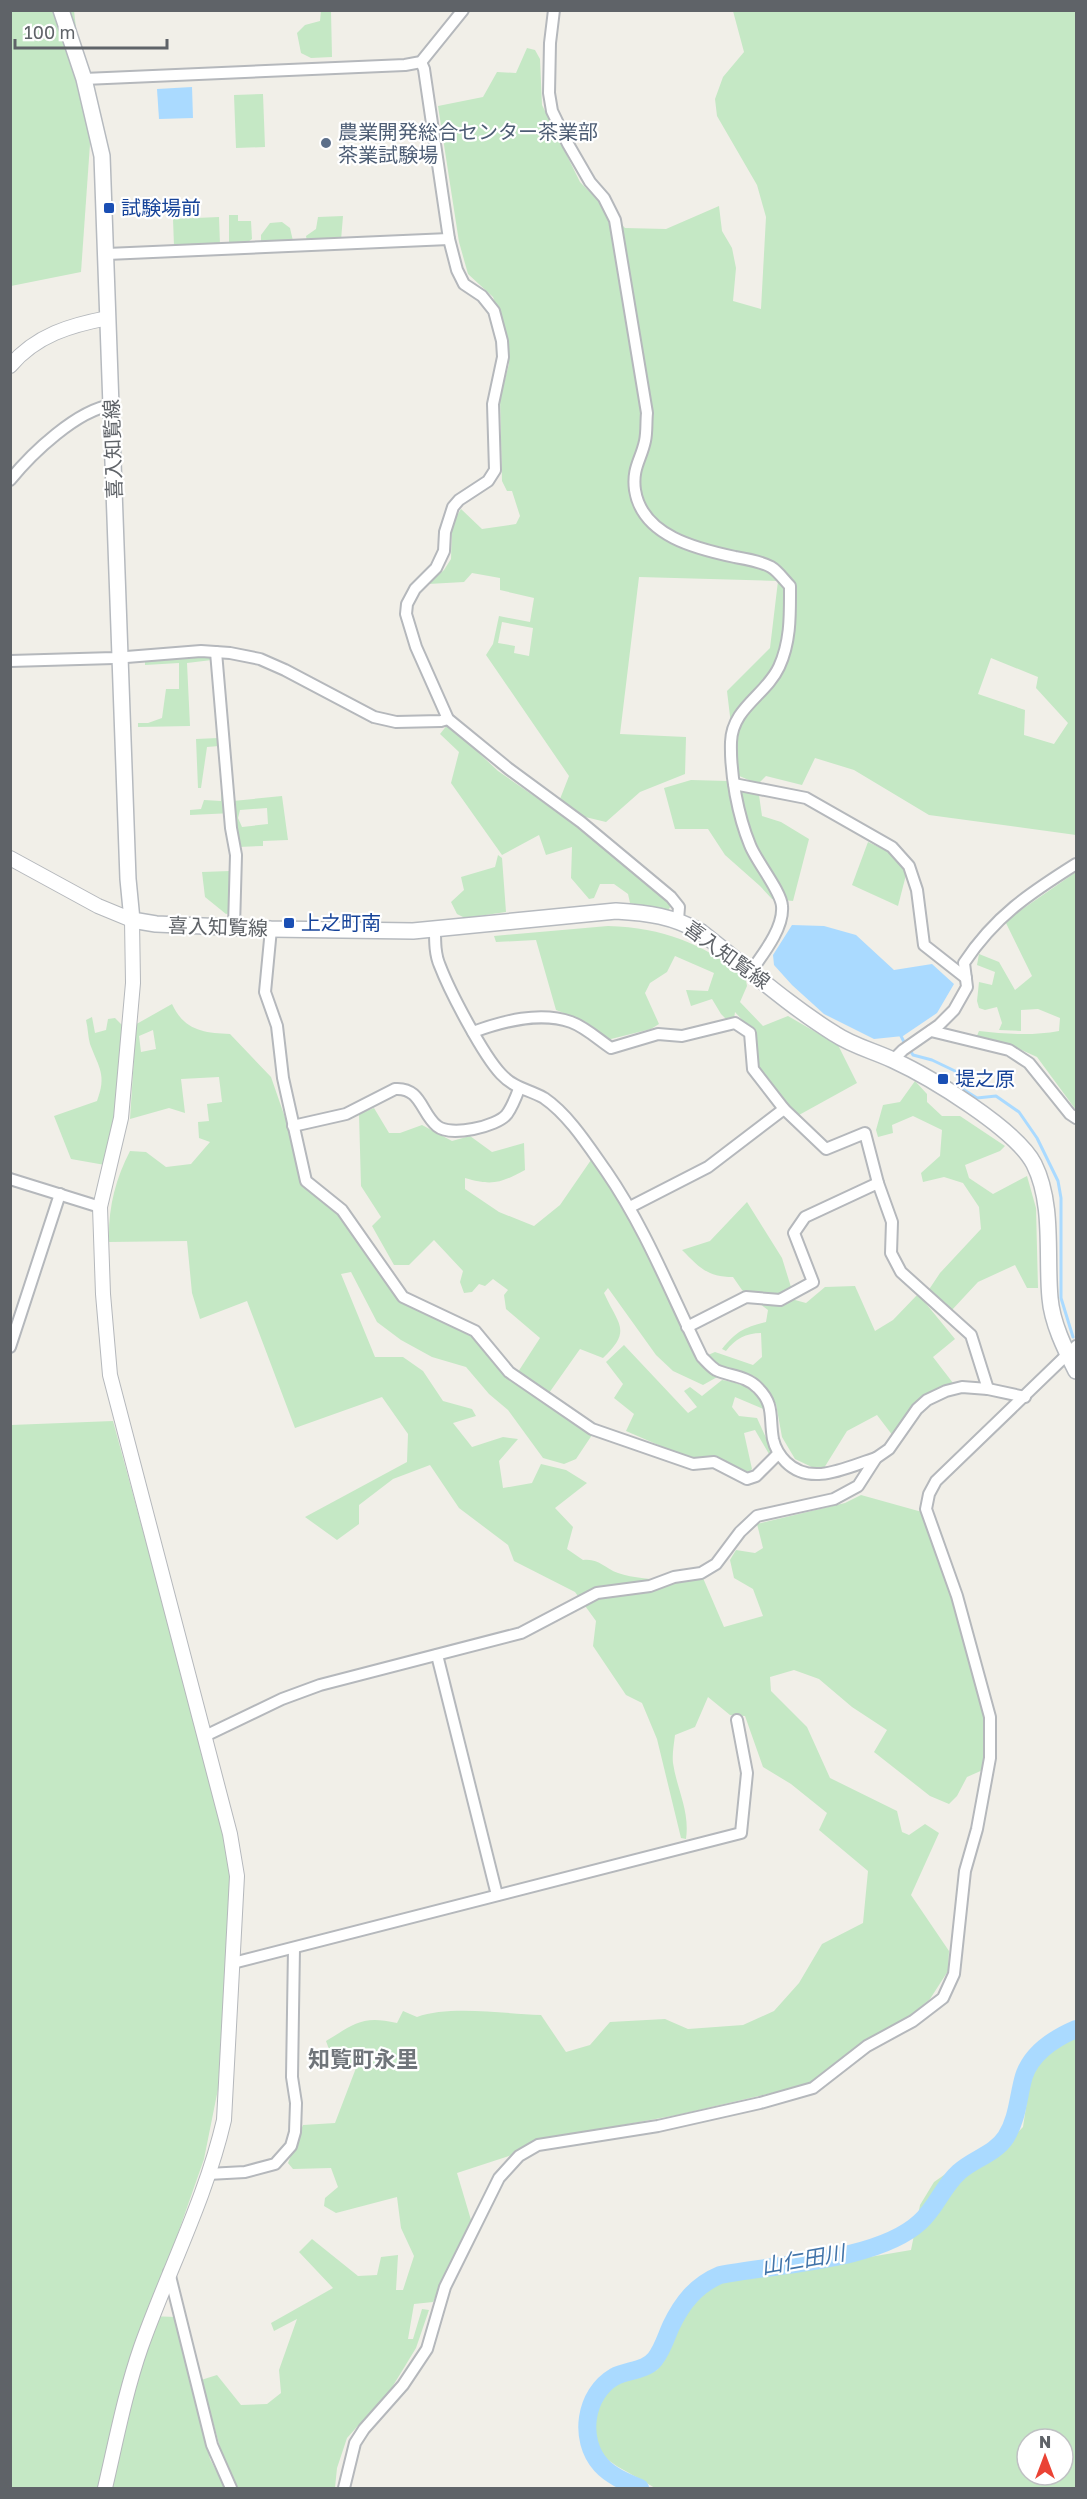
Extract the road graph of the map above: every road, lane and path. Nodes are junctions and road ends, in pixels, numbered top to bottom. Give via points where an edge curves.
1 (61, 10) edge
2 (463, 10) edge
3 (554, 10) edge
4 (421, 62) junction
5 (84, 79) junction
6 (449, 239) junction
7 (107, 254) junction
8 (108, 318) junction
9 (10, 366) edge
10 (112, 405) junction
11 (10, 480) edge
12 (216, 652) junction
13 (121, 658) junction
14 (10, 661) edge
15 (448, 719) junction
16 (734, 784) junction
17 (10, 858) edge
18 (1077, 864) edge
19 (132, 920) junction
20 (678, 920) junction
21 (234, 927) junction
22 (271, 929) junction
23 (435, 930) junction
24 (751, 971) junction
25 (966, 978) junction
26 (931, 1031) junction
27 (473, 1032) junction
28 (893, 1060) junction
29 (519, 1089) junction
30 (784, 1109) junction
31 (1077, 1118) edge
32 (293, 1126) junction
33 (10, 1179) edge
34 (878, 1184) junction
35 (60, 1194) junction
36 (100, 1207) junction
37 (630, 1207) junction
38 (687, 1327) junction
39 (10, 1347) edge
40 (1073, 1351) edge
41 (1077, 1371) edge
42 (988, 1389) junction
43 (1025, 1397) junction
44 (778, 1454) junction
45 (876, 1458) junction
46 (437, 1655) junction
47 (737, 1720) dead end
48 (205, 1736) junction
49 (497, 1895) junction
50 (294, 1948) junction
51 (233, 1963) junction
52 (208, 2174) junction
53 (169, 2272) junction
54 (105, 2488) edge
55 (231, 2488) edge
56 (344, 2488) edge

1 - 5 main road, 喜入知覧線
2 - 4 street
3 - 16 street via 549,93 552,111 615,220 647,413 645,442 635,465 635,490 640,504 651,522 670,536 772,567 790,586 789,642 782,660 765,688 738,715 731,740
4 - 5 street
4 - 6 street
5 - 7 main road, 喜入知覧線 via 102,156
6 - 7 street
6 - 15 street via 464,284 482,296 494,311 503,357 493,404 495,470 488,482 453,507 444,551 436,568 407,604 406,614 416,647
7 - 8 main road, 喜入知覧線
8 - 9 street via 76,324 49,335 21,353
8 - 10 main road, 喜入知覧線
10 - 11 street via 84,414 36,452
10 - 13 main road, 喜入知覧線
12 - 13 street
12 - 15 street via 260,659 374,717 396,722
12 - 21 street via 236,855
13 - 14 street
13 - 19 main road, 喜入知覧線
15 - 20 street via 671,897 679,907
16 - 24 street via 750,846 783,904 780,923
16 - 25 street via 806,798 892,847 909,866 917,890 924,945
17 - 19 street
18 - 25 street via 1008,910 964,963
19 - 21 main road, 喜入知覧線
19 - 36 street via 133,983 121,1118
20 - 23 main road, 喜入知覧線 via 616,911
20 - 24 main road, 喜入知覧線 via 701,932
21 - 22 main road, 喜入知覧線
22 - 23 main road, 喜入知覧線
22 - 32 street via 265,992 277,1026
23 - 27 street via 440,966
24 - 28 main road, 喜入知覧線 via 837,1036
25 - 26 street via 967,987 954,1010
26 - 28 street
26 - 31 street via 1009,1050 1029,1063
27 - 29 street via 500,1073
27 - 30 street via 499,1023 550,1016 574,1023 611,1048 658,1034 682,1036 735,1023 750,1033 753,1069
28 - 40 main road, 喜入知覧線 via 936,1083 1025,1149 1040,1180 1050,1301
29 - 32 street via 507,1115 468,1130 448,1131 437,1126 412,1091 403,1088 346,1114
29 - 37 street via 543,1098 563,1115
30 - 34 street via 826,1149 865,1133
30 - 37 street via 708,1167
32 - 44 street via 306,1181 342,1210 403,1297 475,1331 509,1372 592,1429 693,1464 714,1462 747,1479 756,1476
33 - 35 street
34 - 38 street via 805,1217 794,1233 813,1282 780,1300 747,1297
34 - 42 street via 892,1222 891,1253 901,1272 971,1335
35 - 36 street
35 - 39 street
36 - 48 street via 102,1293 110,1375
37 - 38 street
38 - 44 street via 702,1358 714,1369 757,1387 771,1407
40 - 41 main road, 喜入知覧線
40 - 43 street
42 - 43 street
42 - 45 street via 962,1387 927,1400 889,1449
43 - 56 street via 936,1481 926,1509 957,1596 990,1717 990,1758 965,1870 954,1974 943,1998 913,2021 867,2046 813,2088 658,2126 538,2145 519,2156 499,2178 445,2287 427,2349 355,2443
44 - 45 street via 794,1469 808,1475
45 - 46 street via 858,1486 834,1499 757,1516 716,1564 701,1573 650,1586 597,1593 521,1633
46 - 48 street via 320,1685
46 - 49 street
47 - 49 street via 747,1773 741,1833
48 - 51 street via 235,1856
49 - 50 street
50 - 51 street
50 - 52 street via 292,2077 296,2103 291,2146 275,2164 245,2172
51 - 52 street via 224,2120
52 - 53 street
53 - 54 street via 133,2373
53 - 55 street via 212,2445

